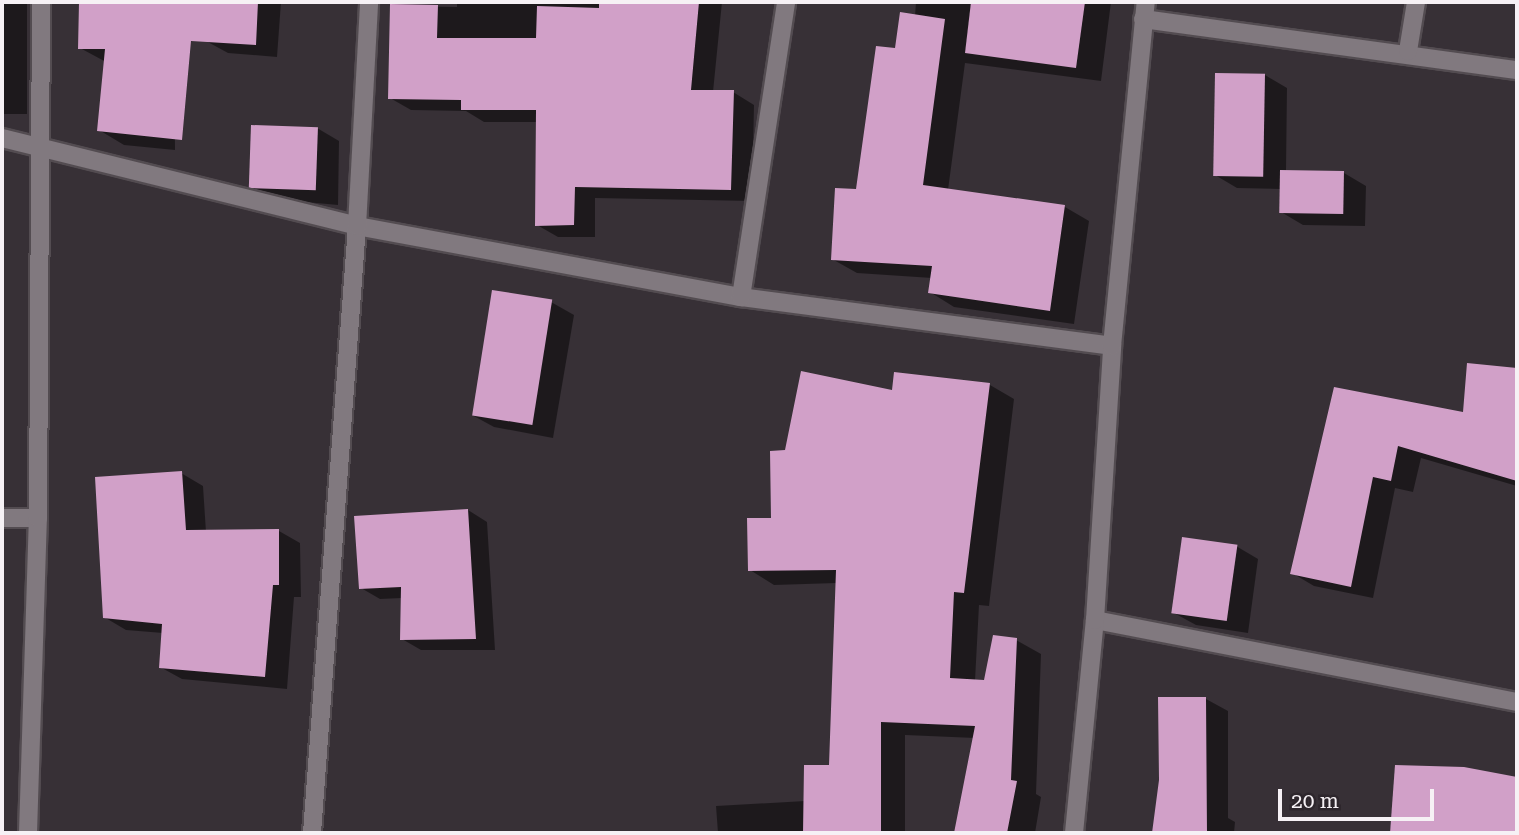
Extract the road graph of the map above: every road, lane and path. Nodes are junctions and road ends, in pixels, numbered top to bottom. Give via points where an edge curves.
1 (41, 2) edge
2 (369, 2) edge
3 (786, 2) edge
4 (1416, 2) edge
5 (1144, 10) edge
6 (1408, 51) junction
7 (1517, 70) edge
8 (2, 138) edge
9 (38, 145) junction
10 (357, 226) junction
11 (741, 297) junction
12 (1112, 346) junction
13 (2, 518) edge
14 (38, 519) junction
15 (1095, 621) junction
16 (1517, 702) edge
17 (28, 833) edge
18 (312, 833) edge
19 (1074, 833) edge

1 - 9 street
2 - 10 street
3 - 11 street
4 - 6 street
5 - 6 street
5 - 12 street
6 - 7 street
8 - 9 street
9 - 10 street
9 - 14 street
10 - 11 street
10 - 18 street
11 - 12 street
12 - 15 street
13 - 14 street
14 - 17 street
15 - 16 street
15 - 19 street

